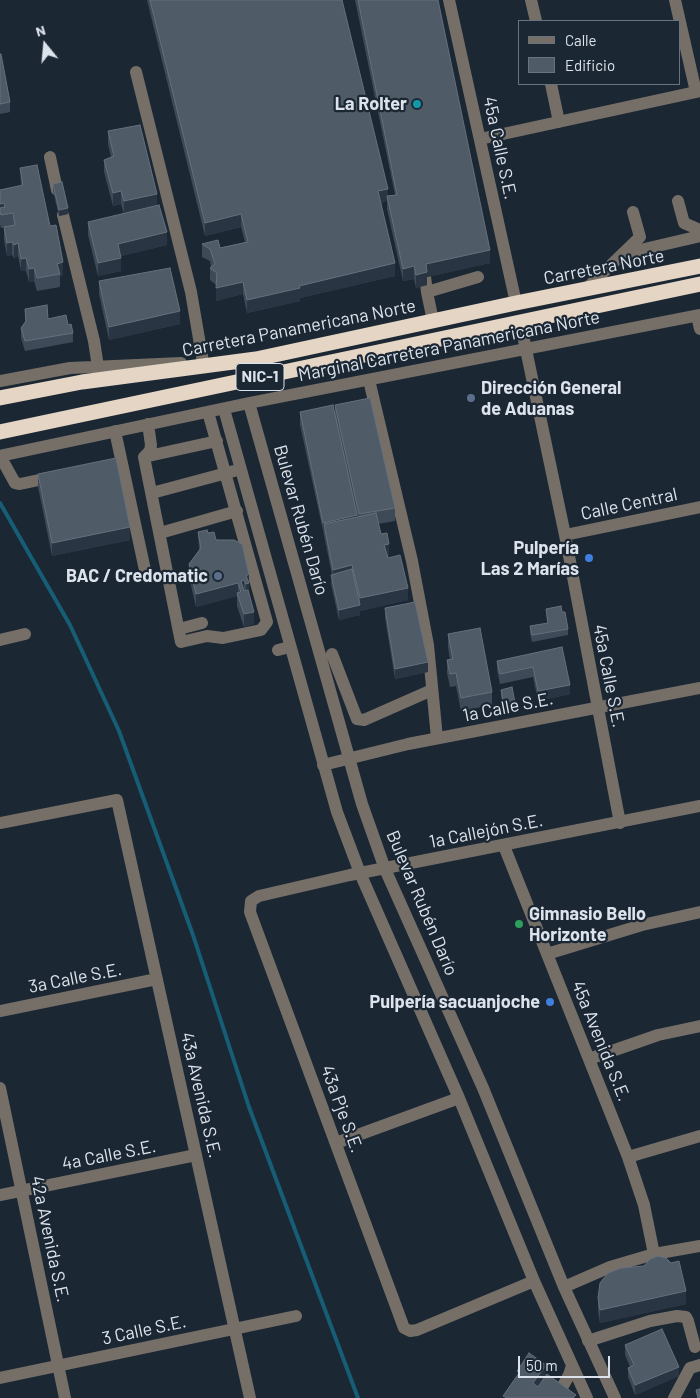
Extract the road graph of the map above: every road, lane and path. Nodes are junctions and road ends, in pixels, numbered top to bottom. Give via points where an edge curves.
1 (449, 0) edge
2 (531, 0) edge
3 (675, 0) edge
4 (536, 20) edge
5 (136, 72) dead end
6 (550, 85) edge
7 (698, 91) edge
8 (559, 122) junction
9 (480, 139) junction
10 (50, 157) dead end
11 (58, 190) edge
12 (678, 201) dead end
13 (633, 212) dead end
14 (63, 215) edge
15 (700, 230) edge
16 (700, 236) edge
17 (422, 254) edge
18 (623, 254) junction
19 (700, 266) edge
20 (478, 276) dead end
21 (700, 284) edge
22 (585, 290) junction
23 (427, 292) junction
24 (516, 303) junction
25 (699, 315) edge
26 (433, 320) junction
27 (520, 321) junction
28 (700, 329) edge
29 (526, 349) junction
30 (256, 359) junction
31 (203, 362) junction
32 (98, 367) junction
33 (369, 380) junction
34 (0, 381) edge
35 (0, 398) edge
36 (249, 403) junction
37 (224, 409) junction
38 (208, 412) junction
39 (148, 424) junction
40 (115, 431) junction
41 (0, 432) edge
42 (217, 441) junction
43 (0, 456) edge
44 (144, 457) junction
45 (240, 470) junction
46 (226, 473) junction
47 (66, 474) edge
48 (152, 493) junction
49 (700, 507) edge
50 (237, 511) junction
51 (160, 533) junction
52 (565, 535) junction
53 (145, 570) dead end
54 (202, 623) dead end
55 (179, 629) junction
56 (25, 634) dead end
57 (0, 640) edge
58 (332, 654) dead end
59 (700, 688) edge
60 (432, 690) junction
61 (597, 708) junction
62 (437, 738) junction
63 (350, 758) junction
64 (324, 765) junction
65 (700, 806) edge
66 (0, 823) edge
67 (620, 823) junction
68 (504, 846) junction
69 (385, 869) junction
70 (360, 873) junction
71 (251, 901) joint
72 (700, 912) edge
73 (547, 954) junction
74 (157, 979) junction
75 (0, 1011) edge
76 (700, 1026) edge
77 (589, 1059) junction
78 (0, 1088) edge
79 (459, 1098) junction
80 (700, 1136) edge
81 (336, 1144) junction
82 (196, 1155) junction
83 (628, 1157) junction
84 (22, 1191) junction
85 (0, 1195) edge
86 (700, 1246) edge
87 (654, 1254) junction
88 (534, 1281) junction
89 (564, 1287) junction
90 (296, 1316) dead end
91 (234, 1329) junction
92 (588, 1341) junction
93 (695, 1347) dead end
94 (700, 1365) edge
95 (58, 1366) junction
96 (572, 1366) junction
97 (0, 1378) edge
98 (558, 1395) edge
99 (65, 1398) edge
100 (250, 1398) edge
101 (586, 1398) edge
102 (615, 1398) edge
103 (674, 1398) edge

1 - 9 street, 45a Calle S.E.
2 - 4 street
3 - 7 street
5 - 31 street via 191,292
6 - 8 street
7 - 8 street
8 - 9 street
9 - 24 street, 45a Calle S.E.
10 - 11 street
12 - 15 street via 684,223
13 - 18 street via 640,237
14 - 32 street
16 - 18 street
17 - 23 street
18 - 22 street
19 - 22 highway, Carretera Norte / NIC-1
20 - 23 street
21 - 27 highway, Carretera Norte / NIC-1
22 - 24 highway, Carretera Norte / NIC-1
23 - 26 street
24 - 26 highway, Carretera Panamericana Norte / NIC-1
25 - 28 street
25 - 29 street, Marginal Carretera Panamericana Norte
26 - 30 highway, Carretera Panamericana Norte / NIC-1
27 - 29 street
27 - 41 highway, NIC-1
29 - 33 street, Marginal Carretera Panamericana Norte
29 - 52 street, 45a Calle S.E.
30 - 31 street
30 - 35 highway, Carretera Panamericana Norte / NIC-1 via 82,382
31 - 32 street
32 - 34 street via 58,370
33 - 36 street, Marginal Carretera Panamericana Norte
33 - 60 street via 412,561 428,644
36 - 37 street, Marginal Carretera Panamericana Norte
36 - 63 street, Bulevar Rubén Darío
37 - 38 street, Marginal Carretera Panamericana Norte
37 - 45 street
38 - 39 street, Marginal Carretera Panamericana Norte
38 - 42 street
39 - 40 street, Marginal Carretera Panamericana Norte
39 - 44 street via 152,439 150,451
40 - 43 street, Marginal Carretera Panamericana Norte
40 - 53 street via 117,464
42 - 44 street
42 - 46 street
43 - 47 street via 15,483
44 - 48 street
45 - 46 street
45 - 64 street via 284,648
46 - 48 street
46 - 50 street
48 - 51 street
49 - 52 street, Calle Central
50 - 51 street
50 - 55 street via 267,622 261,630 182,642
51 - 55 street
52 - 61 street, 45a Calle S.E.
54 - 55 street
56 - 57 street
58 - 60 street via 357,718 364,720
59 - 61 street, 1a Calle S.E.
60 - 62 street
61 - 62 street, 1a Calle S.E.
61 - 67 street, 45a Calle S.E.
62 - 63 street, 1a Calle S.E.
63 - 64 street, 1a Calle S.E.
63 - 69 street, Bulevar Rubén Darío
64 - 70 street via 333,813
65 - 67 street, 1a Callejón S.E.
66 - 74 street, 43a Avenida S.E. via 117,800
67 - 68 street, 1a Callejón S.E.
68 - 69 street, 1a Callejón S.E.
68 - 73 street, 45a Avenida S.E.
69 - 70 street, 1a Callejón S.E.
69 - 89 street, Bulevar Rubén Darío via 483,1088
70 - 71 street, 1a Callejón S.E. via 259,896
70 - 79 street
71 - 81 street, 43a Pje S.E. via 250,912
72 - 73 street via 642,925
73 - 77 street, 45a Avenida S.E.
74 - 75 street, 3a Calle S.E.
74 - 82 street, 43a Avenida S.E.
76 - 77 street via 658,1035
77 - 83 street, 45a Avenida S.E.
78 - 84 street, 42a Avenida S.E.
79 - 81 street
79 - 88 street
80 - 83 street
81 - 88 street, 43a Pje S.E. via 404,1328 417,1330
82 - 84 street, 4a Calle S.E.
82 - 91 street, 43a Avenida S.E.
83 - 87 street, 45a Avenida S.E. via 644,1205
84 - 85 street, 4a Calle S.E.
84 - 95 street, 42a Avenida S.E.
86 - 87 street
87 - 89 street via 610,1267
88 - 96 street
89 - 92 street, Bulevar Rubén Darío
90 - 91 street, 3 Calle S.E.
91 - 95 street, 3 Calle S.E.
91 - 100 street, 43a Avenida S.E.
92 - 93 street via 677,1316 686,1317
92 - 102 street, Bulevar Rubén Darío
94 - 103 street via 690,1368
95 - 97 street, 3 Calle S.E.
95 - 99 street, 42a Avenida S.E.
96 - 98 street
96 - 101 street

